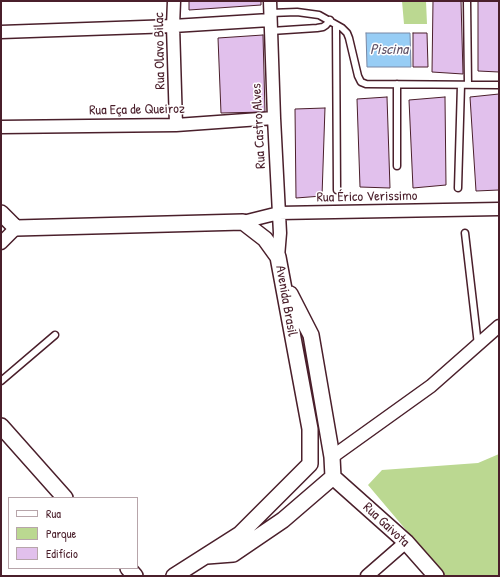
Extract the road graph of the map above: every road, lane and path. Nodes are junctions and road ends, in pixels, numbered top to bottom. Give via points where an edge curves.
1 (174, 1) edge
2 (467, 1) edge
3 (270, 16) edge
4 (330, 20) junction
5 (336, 25) junction
6 (173, 26) junction
7 (1, 32) edge
8 (397, 84) junction
9 (461, 85) junction
10 (468, 85) junction
11 (499, 86) edge
12 (274, 118) junction
13 (176, 125) junction
14 (1, 127) edge
15 (397, 166) dead end
16 (458, 188) dead end
17 (337, 190) dead end
18 (499, 210) edge
19 (1, 213) edge
20 (279, 213) junction
21 (243, 222) junction
22 (16, 228) junction
23 (465, 233) dead end
24 (1, 243) edge
25 (278, 257) junction
26 (282, 278) junction
27 (499, 326) edge
28 (55, 335) dead end
29 (478, 345) junction
30 (1, 381) edge
31 (1, 426) edge
32 (332, 457) junction
33 (332, 477) junction
34 (64, 497) edge
35 (406, 542) junction
36 (204, 556) junction
37 (174, 576) edge
38 (367, 576) edge
39 (436, 576) edge

1 - 6 street, Rua Olavo Bilac
2 - 10 lane
3 - 4 lane via 297,12 319,14
3 - 4 lane via 317,28 323,27
3 - 6 street
3 - 12 street, Rua Castro Alves
4 - 5 lane
5 - 8 lane via 347,33 361,82
5 - 17 lane
6 - 7 street
6 - 13 street, Rua Olavo Bilac
8 - 9 lane
8 - 15 lane
9 - 10 lane
9 - 16 lane
10 - 11 lane
12 - 13 street, Rua Eça de Queiroz
12 - 20 street, Rua Castro Alves
13 - 14 street, Rua Eça de Queiroz
18 - 20 street, Rua Érico Verissimo
19 - 22 street
20 - 21 street
20 - 25 street
21 - 22 street
21 - 25 street, Avenida Brasil via 265,239
22 - 24 street
23 - 29 lane
25 - 26 street, Avenida Brasil
26 - 32 street via 311,334
26 - 36 street, Avenida Brasil via 310,429 310,464 240,534
27 - 29 street
28 - 30 lane
29 - 32 street via 431,386
31 - 34 street
32 - 33 street
33 - 35 street, Rua Gaivota
33 - 36 street via 283,520 234,554
35 - 38 street
35 - 39 street, Rua Gaivota
36 - 37 street, Avenida Brasil

